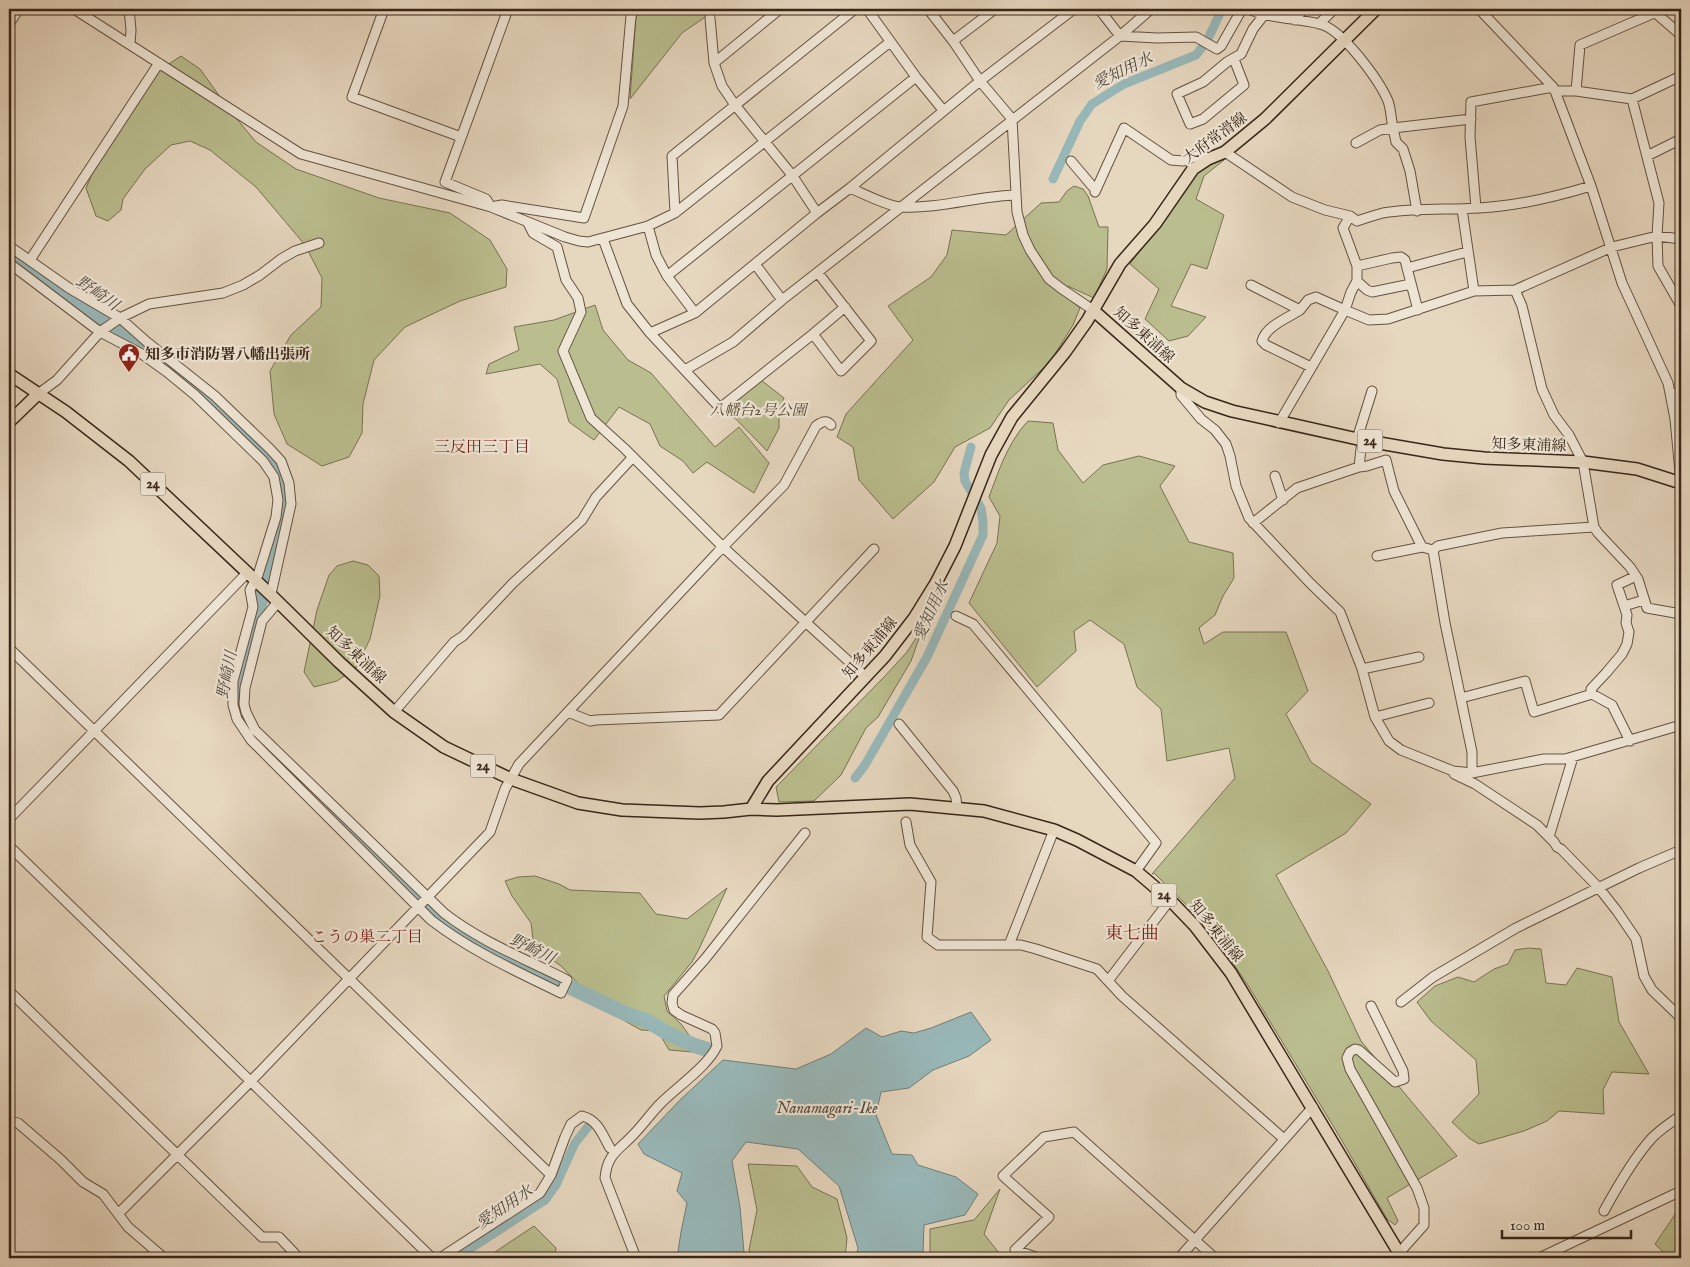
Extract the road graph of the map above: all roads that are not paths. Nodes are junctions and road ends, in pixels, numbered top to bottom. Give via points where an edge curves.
1 (18, 9) edge
2 (74, 9) edge
3 (129, 9) edge
4 (384, 9) edge
5 (508, 9) edge
6 (635, 9) edge
7 (780, 9) edge
8 (855, 9) edge
9 (867, 9) edge
10 (928, 9) edge
11 (995, 9) edge
12 (1074, 9) edge
13 (1099, 9) edge
14 (1151, 9) edge
15 (1242, 9) edge
16 (1251, 9) edge
17 (1303, 9) edge
18 (1334, 9) edge
19 (1376, 9) edge
20 (1479, 9) edge
21 (1652, 11) edge
22 (1264, 15) junction
23 (710, 18) dead end
24 (1295, 20) junction
25 (9, 24) edge
26 (1320, 24) junction
27 (1681, 35) edge
28 (1120, 36) junction
29 (953, 41) junction
30 (1345, 41) junction
31 (890, 42) junction
32 (130, 44) junction
33 (1234, 59) junction
34 (159, 63) junction
35 (714, 63) junction
36 (1681, 76) edge
37 (916, 77) junction
38 (980, 80) junction
39 (1554, 89) junction
40 (1576, 91) junction
41 (1632, 100) junction
42 (735, 105) junction
43 (943, 110) junction
44 (1012, 119) junction
45 (1471, 119) junction
46 (1393, 128) junction
47 (461, 137) junction
48 (1681, 139) edge
49 (764, 142) junction
50 (1356, 142) dead end
51 (1225, 152) junction
52 (1646, 156) junction
53 (1208, 159) junction
54 (1071, 161) dead end
55 (792, 175) junction
56 (1591, 186) junction
57 (850, 188) junction
58 (1016, 195) junction
59 (491, 207) junction
60 (899, 208) junction
61 (1476, 208) junction
62 (1462, 209) junction
63 (1417, 211) junction
64 (817, 212) junction
65 (675, 213) junction
66 (1350, 216) junction
67 (528, 223) junction
68 (648, 226) junction
69 (1657, 236) junction
70 (603, 239) junction
71 (1681, 239) edge
72 (319, 243) dead end
73 (9, 246) edge
74 (1612, 247) junction
75 (1467, 252) junction
76 (30, 260) junction
77 (9, 263) edge
78 (755, 264) junction
79 (1357, 266) junction
80 (1407, 268) junction
81 (818, 273) junction
82 (667, 276) junction
83 (1357, 281) junction
84 (1411, 284) junction
85 (1251, 285) dead end
86 (1515, 290) junction
87 (1474, 291) junction
88 (782, 300) junction
89 (1681, 306) edge
90 (845, 308) junction
91 (1094, 310) junction
92 (1300, 310) junction
93 (1345, 310) junction
94 (1418, 310) junction
95 (694, 313) junction
96 (117, 320) junction
97 (102, 330) junction
98 (650, 333) junction
99 (813, 334) junction
100 (1311, 367) junction
101 (685, 370) junction
102 (9, 374) edge
103 (1181, 388) junction
104 (1372, 391) dead end
105 (1681, 391) edge
106 (38, 394) junction
107 (1671, 396) junction
108 (1678, 420) edge
109 (9, 422) edge
110 (1279, 423) junction
111 (831, 425) dead end
112 (1359, 439) junction
113 (632, 458) junction
114 (1583, 462) junction
115 (1359, 467) junction
116 (1275, 476) dead end
117 (1681, 483) edge
118 (1283, 500) junction
119 (1253, 523) junction
120 (1594, 527) junction
121 (1422, 547) junction
122 (724, 548) junction
123 (874, 549) dead end
124 (1433, 550) junction
125 (1378, 556) dead end
126 (247, 573) junction
127 (1636, 576) junction
128 (258, 584) junction
129 (273, 597) junction
130 (1644, 600) junction
131 (1624, 606) junction
132 (1681, 614) edge
133 (956, 616) dead end
134 (806, 622) junction
135 (9, 648) edge
136 (1419, 657) dead end
137 (1362, 669) junction
138 (866, 677) junction
139 (1592, 694) junction
140 (1462, 698) junction
141 (1429, 704) dead end
142 (394, 712) junction
143 (568, 712) junction
144 (1375, 717) junction
145 (898, 724) dead end
146 (1681, 725) edge
147 (94, 732) junction
148 (1630, 741) junction
149 (1573, 757) junction
150 (1453, 771) junction
151 (1472, 773) junction
152 (511, 779) junction
153 (957, 808) junction
154 (751, 809) junction
155 (9, 820) edge
156 (906, 822) dead end
157 (1054, 830) junction
158 (805, 833) dead end
159 (1549, 837) junction
160 (9, 846) edge
161 (1681, 850) edge
162 (1136, 871) junction
163 (1599, 888) junction
164 (428, 896) junction
165 (1170, 900) junction
166 (419, 906) junction
167 (1009, 945) junction
168 (348, 979) junction
169 (1108, 981) junction
170 (9, 991) edge
171 (1401, 1002) dead end
172 (1371, 1006) dead end
173 (1681, 1018) edge
174 (250, 1081) junction
175 (1313, 1107) junction
176 (1681, 1115) edge
177 (9, 1120) edge
178 (1284, 1139) junction
179 (610, 1148) dead end
180 (177, 1155) junction
181 (551, 1175) junction
182 (1681, 1191) edge
183 (1604, 1211) dead end
184 (119, 1213) junction
185 (1194, 1241) junction
186 (1400, 1255) edge
187 (164, 1258) edge
188 (299, 1258) edge
189 (432, 1258) edge
190 (440, 1258) edge
191 (636, 1258) edge
192 (1039, 1258) edge
193 (1180, 1258) edge
194 (1215, 1258) edge
195 (1539, 1258) edge

1 - 25 street
2 - 32 street
3 - 32 street
4 - 47 street via 352,97
5 - 47 street
6 - 59 street via 631,16 623,106 584,218 502,205
7 - 35 street
8 - 42 street
9 - 31 street
10 - 29 street
11 - 29 street
12 - 38 street
13 - 28 street
14 - 28 street
15 - 28 street via 1217,50 1196,37
16 - 22 street
17 - 24 street
18 - 26 street
19 - 30 main road, 大府常滑線
20 - 39 street
21 - 27 street
21 - 40 street via 1580,45
22 - 24 street
22 - 33 street via 1241,54
23 - 35 street
24 - 26 street
26 - 30 street
28 - 44 street
29 - 38 street
30 - 46 street via 1368,69 1388,102
30 - 51 main road, 大府常滑線 via 1265,119
31 - 37 street
31 - 49 street
32 - 34 street
33 - 33 street via 1203,82 1177,94 1190,124 1203,119 1244,85
34 - 59 street via 301,154
34 - 76 street
35 - 42 street via 722,86
36 - 41 street
37 - 43 street
37 - 55 street
38 - 43 street
38 - 44 street
39 - 40 street
39 - 45 street via 1472,102
39 - 56 street
40 - 41 street
41 - 52 street
42 - 49 street
42 - 65 street via 672,156
43 - 57 street
44 - 58 street
44 - 60 street
45 - 46 street
45 - 61 street
46 - 50 street via 1380,130
46 - 63 street via 1410,171
47 - 59 street via 446,182 486,199
48 - 52 street
49 - 55 street
49 - 65 street
51 - 53 main road, 大府常滑線
51 - 66 street via 1292,197
52 - 69 street via 1659,203
53 - 54 street via 1202,154 1183,161 1171,160 1124,128 1096,191
53 - 91 main road, 大府常滑線 via 1193,169 1155,224 1120,264
55 - 64 street
55 - 82 street
56 - 61 street via 1527,202
56 - 74 street
57 - 60 street
57 - 64 street
58 - 60 street
58 - 91 street via 1021,230 1038,264 1049,279
59 - 67 street
60 - 81 street
61 - 62 street
62 - 63 street
62 - 75 street
63 - 66 street via 1382,214 1358,221
64 - 78 street
65 - 68 street
66 - 79 street via 1343,228
67 - 70 street via 580,241
67 - 113 street via 533,233 557,247 566,280 578,298 580,316 563,351 591,418
68 - 70 street
68 - 82 street
69 - 71 street
69 - 74 street
69 - 89 street via 1658,266
70 - 98 street via 627,304
72 - 96 street via 296,251 251,280 223,293 149,304
73 - 76 street
74 - 86 street
74 - 107 street via 1622,283
75 - 80 street
75 - 87 street
76 - 96 street
77 - 97 street
78 - 88 street
78 - 95 street
79 - 80 street via 1401,257
79 - 83 street
80 - 84 street
81 - 88 street
81 - 90 street
82 - 95 street
83 - 84 street via 1372,292
83 - 93 street
84 - 94 street
85 - 92 street
86 - 87 street
86 - 114 street via 1545,396
87 - 94 street
88 - 101 street via 733,342
90 - 99 street
90 - 99 street via 871,341 841,371
91 - 103 main road, 知多東浦線 / 24
91 - 138 main road, 知多東浦線 via 1012,417 991,455 955,546 936,583 898,640
92 - 93 street via 1308,300 1316,297
92 - 100 street via 1287,317 1262,341
93 - 94 street via 1374,320
93 - 100 street
95 - 98 street
96 - 97 street
96 - 129 street via 216,396 281,461 289,483 291,504
97 - 106 street via 57,380
97 - 128 street via 142,354 195,394 263,461 274,477 278,500 276,517
98 - 101 street
99 - 101 street via 720,408
100 - 110 street
102 - 106 main road, 知多東浦線 / 24
103 - 110 main road, 知多東浦線 / 24 via 1205,402
103 - 119 street via 1181,396 1226,444 1240,499
104 - 112 street
105 - 107 street
106 - 109 main road
106 - 126 main road, 知多東浦線 / 24 via 129,461
107 - 108 street
108 - 117 street
110 - 112 main road, 知多東浦線 / 24
111 - 122 street via 823,421 816,426 784,485
112 - 114 main road, 知多東浦線 / 24 via 1443,454
112 - 115 street
113 - 122 street
113 - 142 street via 596,497 582,520 454,642
114 - 117 main road, 知多東浦線 / 24 via 1636,469
114 - 120 street
115 - 118 street via 1297,488
115 - 121 street via 1386,460 1394,491
116 - 118 street
118 - 119 street
119 - 137 street via 1340,612
120 - 124 street via 1502,533 1438,546
120 - 127 street
121 - 124 street
121 - 125 street
122 - 134 street
122 - 143 street
123 - 134 street
124 - 140 street
126 - 128 main road, 知多東浦線 / 24
126 - 147 street
127 - 130 street
127 - 131 street via 1617,584
128 - 129 main road, 知多東浦線 / 24
128 - 166 street via 250,590 253,607 233,681 233,705 237,719 261,751
129 - 142 main road, 知多東浦線 / 24
129 - 164 street via 262,622 245,688 244,704 250,722
130 - 131 street
130 - 132 street via 1647,608
131 - 139 street via 1629,632 1627,644 1591,689
133 - 162 street via 973,624 1156,844
134 - 138 street
134 - 143 street via 719,715 590,721
135 - 147 street
136 - 137 street
137 - 144 street
138 - 154 main road, 知多東浦線 via 778,769
139 - 140 street via 1534,712 1525,681
139 - 148 street via 1612,705
140 - 151 street via 1472,752
141 - 144 street
142 - 152 main road, 知多東浦線 / 24 via 444,747
143 - 152 street via 519,764
144 - 150 street via 1389,741 1401,750
145 - 153 street via 953,791
146 - 148 street
147 - 155 street
147 - 168 street
148 - 149 street
149 - 151 street via 1544,759
149 - 159 street
150 - 151 street
150 - 159 street via 1537,825
152 - 154 main road, 知多東浦線 / 24 via 578,804 622,810 700,813
152 - 164 street via 490,832
153 - 154 main road, 知多東浦線 / 24 via 910,804
153 - 157 main road, 知多東浦線 / 24 via 984,810
156 - 167 street via 910,846 931,882 928,937 938,946
157 - 162 main road, 知多東浦線 / 24
157 - 167 street
158 - 191 street via 674,995 674,1010 712,1029 717,1046 710,1058 615,1151 606,1168 605,1178
159 - 163 street
160 - 174 street
161 - 163 street
162 - 165 main road, 知多東浦線 / 24
163 - 171 street via 1516,928 1433,977
163 - 173 street via 1636,939 1644,976 1652,990
164 - 166 street
164 - 166 street via 469,930 567,980 561,992 461,941
165 - 169 street
165 - 175 main road, 知多東浦線 / 24 via 1196,926 1231,972
166 - 168 street
167 - 169 street via 1021,945 1089,966 1097,969
168 - 174 street
168 - 181 street
169 - 178 street
170 - 180 street
172 - 186 street via 1404,1079 1395,1082 1360,1050 1350,1052 1347,1058 1350,1069 1417,1188 1424,1208 1424,1225
174 - 180 street
174 - 189 street
175 - 178 street
175 - 186 main road, 知多東浦線 / 24
176 - 183 street via 1650,1140
177 - 184 street via 18,1123 83,1182 103,1194
178 - 185 street
179 - 181 street via 599,1127 591,1118 582,1116 571,1124
180 - 184 street
180 - 188 street via 262,1237 279,1237
181 - 190 street via 540,1193
182 - 195 street
184 - 187 street via 128,1227
185 - 192 street via 1074,1132 1044,1137 1003,1176 1049,1217 1015,1250
185 - 193 street
185 - 194 street

